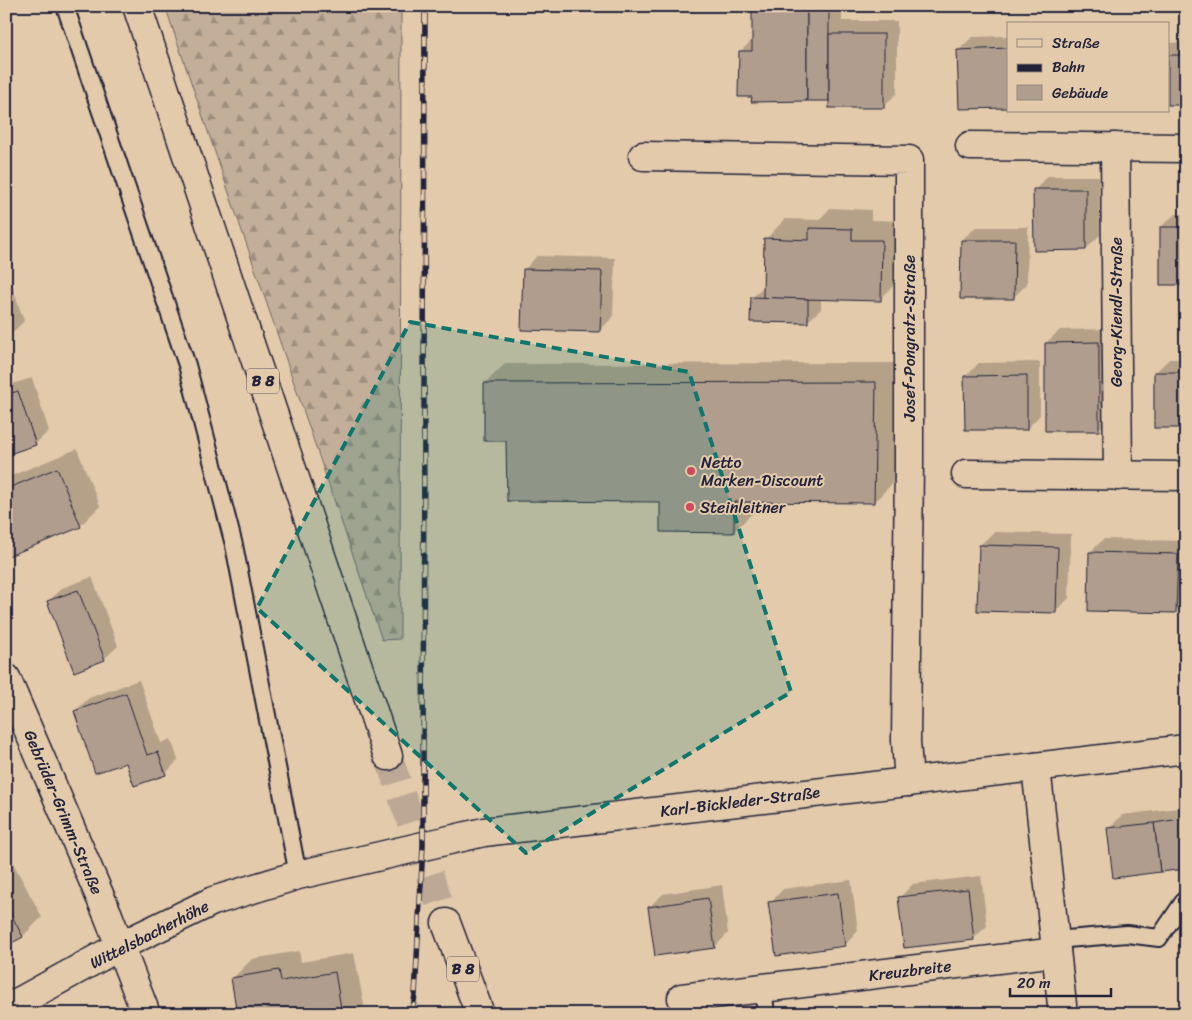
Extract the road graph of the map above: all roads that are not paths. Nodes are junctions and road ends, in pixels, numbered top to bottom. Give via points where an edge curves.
1 (65, 6) edge
2 (137, 6) edge
3 (970, 146) dead end
4 (1115, 147) junction
5 (1186, 148) edge
6 (643, 156) dead end
7 (966, 474) dead end
8 (1118, 476) junction
9 (1186, 476) edge
10 (6, 678) edge
11 (1186, 749) edge
12 (388, 756) tunnel mouth
13 (1036, 767) junction
14 (910, 782) junction
15 (298, 874) junction
16 (1186, 898) edge
17 (446, 924) tunnel mouth
18 (120, 946) junction
19 (1056, 946) junction
20 (682, 998) dead end
21 (765, 1001) edge
22 (6, 1009) edge
23 (146, 1014) edge
24 (480, 1014) edge
25 (1063, 1014) edge

1 - 15 lane via 187,365 234,545
2 - 12 street, B 8
3 - 4 street
4 - 5 street
4 - 8 street, Georg-Kiendl-Straße
6 - 14 street, Josef-Pongratz-Straße via 910,160 906,731
7 - 8 street
8 - 9 street
10 - 18 street, Gebrüder-Grimm-Straße
11 - 13 street, Karl-Bickleder-Straße
13 - 14 street, Karl-Bickleder-Straße
13 - 19 street
14 - 15 street, Karl-Bickleder-Straße via 484,832
15 - 18 street, Wittelsbacherhöhe via 213,901
16 - 19 lane, Kreuzbreite via 1159,938 1127,934
17 - 24 street, B 8
18 - 22 street, Wittelsbacherhöhe
18 - 23 street, Gebrüder-Grimm-Straße
19 - 21 street, Kreuzbreite
19 - 25 street
20 - 21 street, Kreuzbreite

